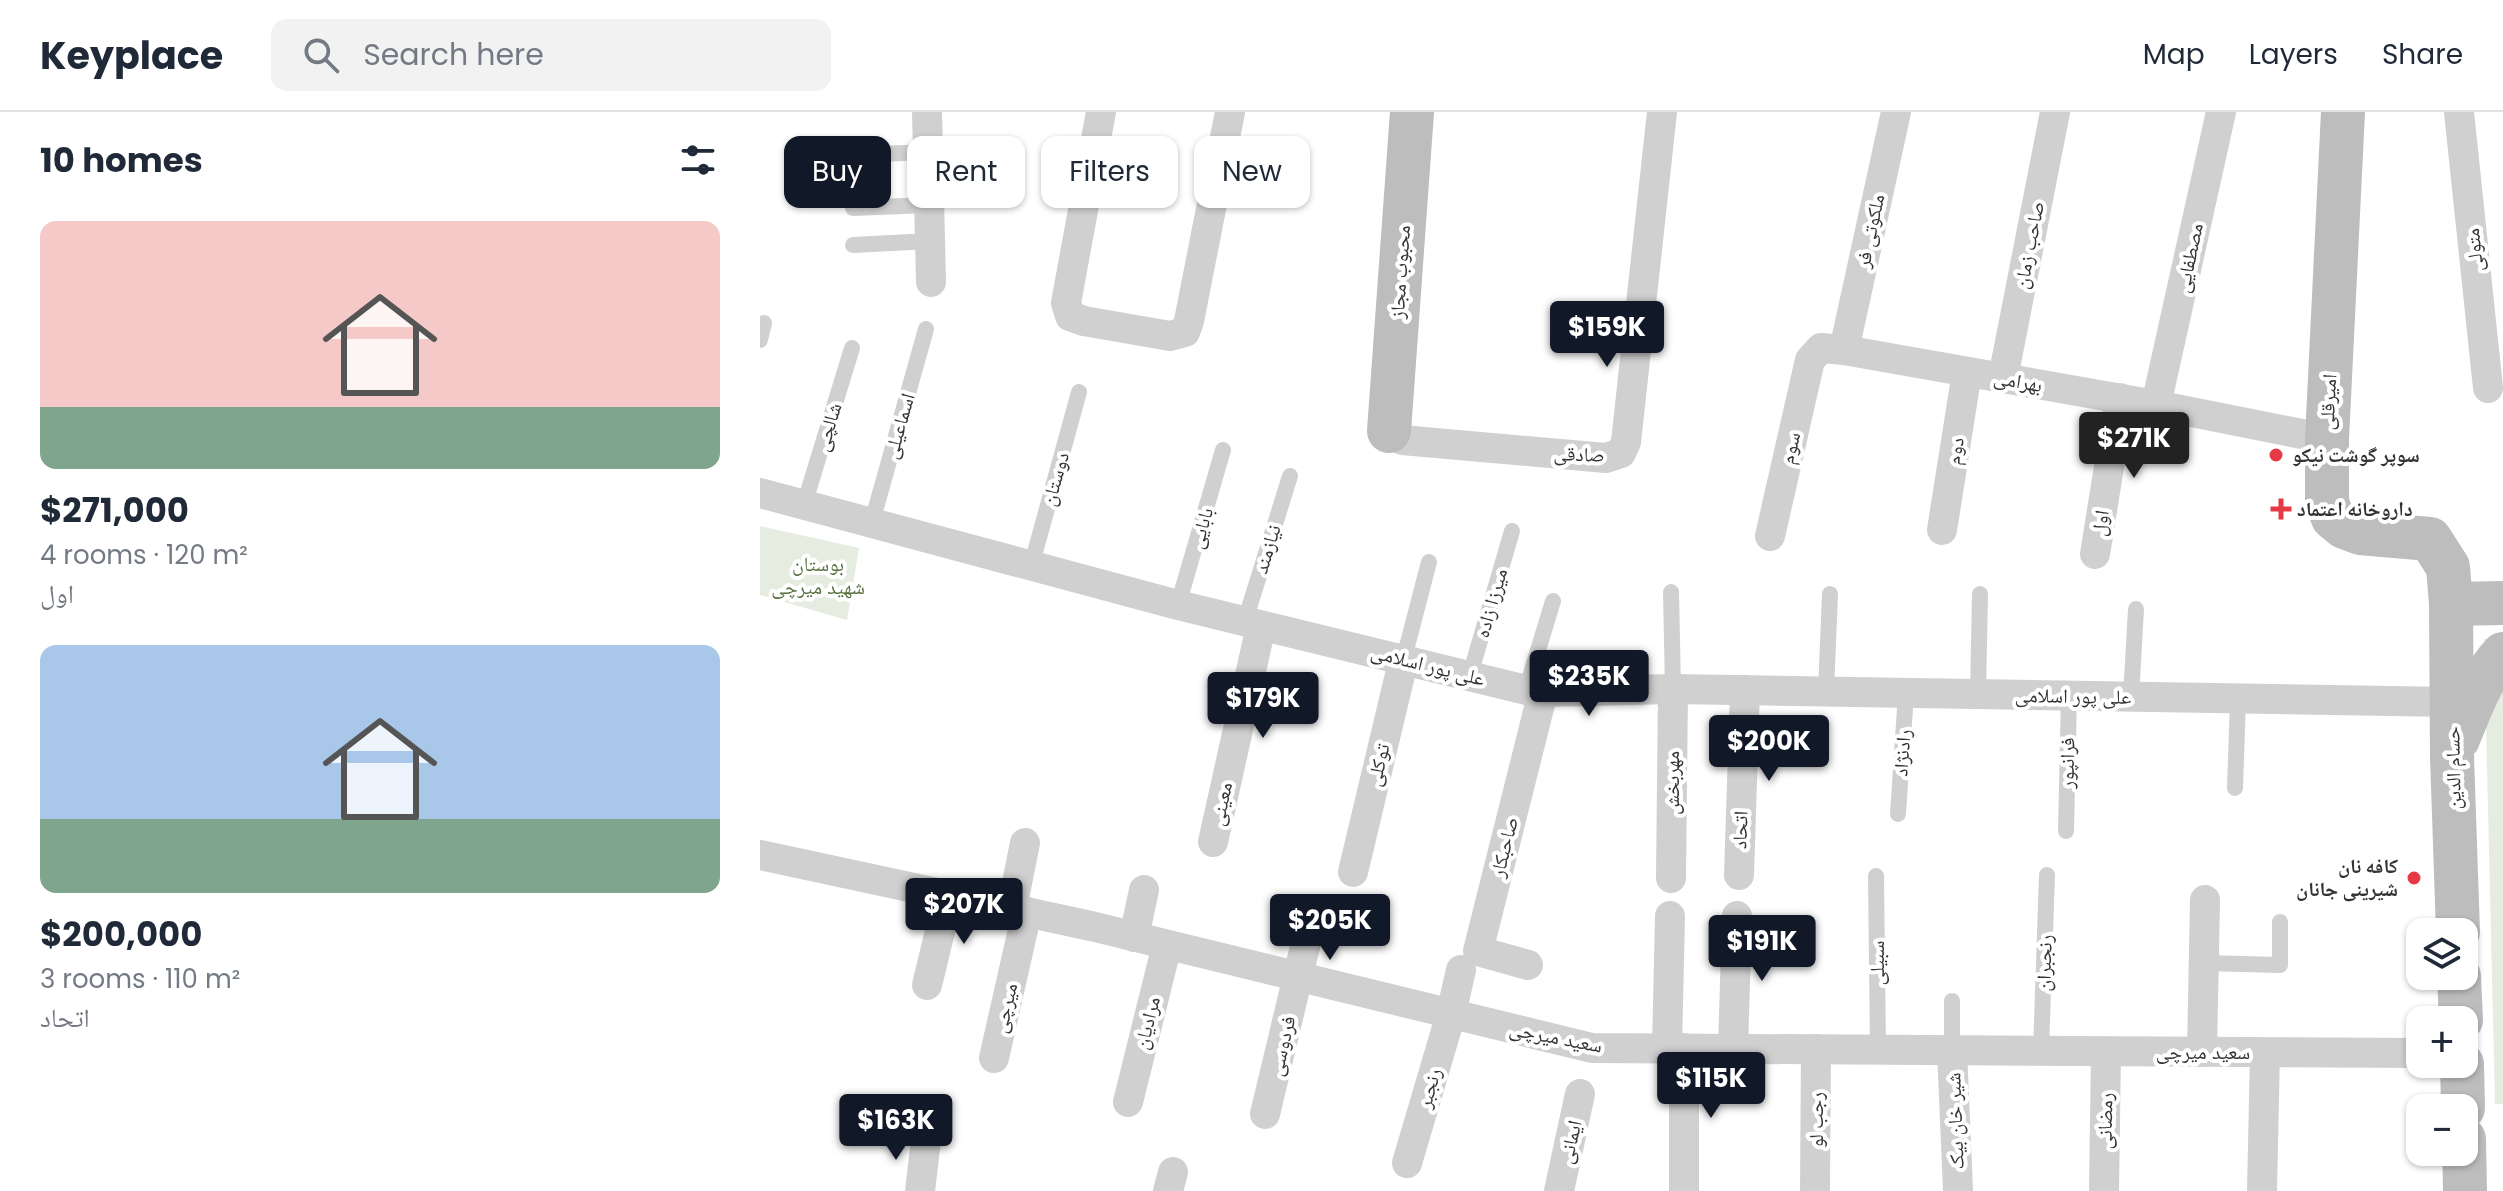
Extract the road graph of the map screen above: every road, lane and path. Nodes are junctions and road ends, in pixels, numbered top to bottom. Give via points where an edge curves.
1 (927, 112) edge
2 (1101, 112) edge
3 (1230, 112) edge
4 (1412, 112) edge
5 (1662, 112) edge
6 (1896, 112) edge
7 (2055, 112) edge
8 (2221, 112) edge
9 (2343, 112) edge
10 (2459, 112) edge
11 (928, 136) edge
12 (929, 208) edge
13 (930, 241) junction
14 (853, 245) dead end
15 (931, 282) dead end
16 (764, 323) dead end
17 (926, 329) dead end
18 (760, 340) edge
19 (852, 348) dead end
20 (1844, 350) junction
21 (1810, 360) joint
22 (1967, 372) junction
23 (2003, 378) junction
24 (2488, 388) dead end
25 (1079, 392) dead end
26 (2120, 398) junction
27 (2156, 405) junction
28 (1389, 431) joint
29 (2327, 439) junction
30 (1223, 450) dead end
31 (1290, 476) dead end
32 (760, 493) edge
33 (804, 505) junction
34 (872, 522) junction
35 (1942, 530) dead end
36 (1512, 531) dead end
37 (1770, 536) dead end
38 (2095, 554) dead end
39 (1429, 562) dead end
40 (1031, 567) junction
41 (1671, 592) dead end
42 (1830, 594) dead end
43 (1980, 594) dead end
44 (1553, 601) dead end
45 (2503, 603) edge
46 (2451, 604) junction
47 (1178, 605) junction
48 (2136, 609) dead end
49 (1253, 623) junction
50 (2503, 654) edge
51 (1404, 658) junction
52 (1470, 675) junction
53 (1673, 689) junction
54 (1745, 690) junction
55 (1535, 691) junction
56 (1826, 691) junction
57 (1906, 693) junction
58 (1978, 694) junction
59 (2069, 696) junction
60 (2131, 697) junction
61 (2238, 699) junction
62 (2451, 702) junction
63 (2452, 756) junction
64 (2235, 788) dead end
65 (1898, 814) dead end
66 (2066, 831) dead end
67 (1213, 842) dead end
68 (1025, 843) dead end
69 (760, 855) edge
70 (1353, 872) dead end
71 (1739, 875) dead end
72 (2047, 875) dead end
73 (1876, 876) dead end
74 (1671, 878) dead end
75 (1144, 890) dead end
76 (949, 894) junction
77 (2205, 900) dead end
78 (1020, 910) junction
79 (1670, 916) dead end
80 (1737, 916) dead end
81 (2458, 918) edge
82 (2280, 922) dead end
83 (1308, 934) dead end
84 (1134, 937) junction
85 (1167, 945) junction
86 (2204, 963) junction
87 (1528, 965) dead end
88 (1461, 970) dead end
89 (1298, 977) junction
90 (927, 985) dead end
91 (1952, 1001) dead end
92 (1451, 1014) junction
93 (1676, 1048) junction
94 (1733, 1049) junction
95 (1816, 1049) junction
96 (1878, 1050) junction
97 (1952, 1050) junction
98 (2041, 1051) junction
99 (2106, 1052) junction
100 (2202, 1052) junction
101 (2265, 1053) junction
102 (2406, 1053) edge
103 (994, 1058) dead end
104 (1580, 1094) dead end
105 (1128, 1102) dead end
106 (1265, 1114) dead end
107 (926, 1140) dead end
108 (1407, 1163) dead end
109 (2465, 1166) edge
110 (920, 1191) edge
111 (1559, 1191) edge
112 (1684, 1191) edge
113 (1815, 1191) edge
114 (1958, 1191) edge
115 (2104, 1191) edge
116 (2262, 1191) edge
117 (2465, 1191) edge

1 - 11 street
2 - 3 street via 1066,303 1070,316 1170,336 1185,332
4 - 28 main road, محبوب مجاز
5 - 28 street, صادقی via 1621,453 1606,458 1402,440
6 - 20 street, ملکوتی فر
7 - 23 street, صاحب زمان
8 - 27 street, مصطفایی
9 - 29 main road, امیرقلی
10 - 24 street, متولی
12 - 13 street
13 - 14 lane
13 - 15 street
16 - 18 lane
17 - 34 lane, اسماعیلی
19 - 33 lane, شالچی
20 - 21 street, بهرامی via 1821,348
20 - 22 street, بهرامی
21 - 37 street, سوم
22 - 23 street, بهرامی
22 - 35 street, دوم
23 - 26 street, بهرامی
25 - 40 lane, دوستان
26 - 27 street, بهرامی
26 - 38 street, اول
27 - 29 street, بهرامی
29 - 46 main road, امیرقلی via 2327,503 2333,518 2360,533 2430,539 2448,567
30 - 47 lane, بابایی
31 - 49 lane, نیازمند
32 - 33 street, علی پور اسلامی
33 - 34 street, علی پور اسلامی
34 - 40 street, علی پور اسلامی
36 - 52 lane, میرزا زاده
39 - 51 lane
40 - 47 street, علی پور اسلامی
41 - 53 lane
42 - 56 lane
43 - 58 lane
44 - 55 lane
45 - 46 main road
46 - 62 main road, حسام الدین
47 - 49 street, علی پور اسلامی
48 - 60 lane
49 - 51 street, علی پور اسلامی
49 - 67 street, معینی
50 - 63 main road via 2474,700
51 - 52 street, علی پور اسلامی
51 - 70 street, توکلی
52 - 55 street, علی پور اسلامی
53 - 54 street, علی پور اسلامی
53 - 55 street, علی پور اسلامی
53 - 74 street, مهربخش
54 - 56 street, علی پور اسلامی
54 - 71 street, اتحاد
55 - 87 street, صاحبکار via 1478,951
56 - 57 street, علی پور اسلامی
57 - 58 street, علی پور اسلامی
57 - 65 lane, رادنژاد
58 - 59 street, علی پور اسلامی
59 - 60 street, علی پور اسلامی
59 - 66 lane, فرانپور
60 - 61 street, علی پور اسلامی
61 - 62 street, علی پور اسلامی
61 - 64 lane
62 - 63 main road, حسام الدین
63 - 81 main road, حسام الدین
68 - 78 street
69 - 76 street, سعید میرچی
72 - 98 lane, رنجبران
73 - 96 lane, سبیلی
75 - 84 street
76 - 78 street, سعید میرچی
76 - 90 street
77 - 86 street
78 - 84 street, سعید میرچی
78 - 103 street, میرچی
79 - 93 street
80 - 94 street
82 - 86 lane via 2280,965
83 - 89 street
84 - 85 street, سعید میرچی
85 - 89 street, سعید میرچی
85 - 105 street, مرادیان
86 - 100 street
88 - 92 street, رنجبر
89 - 92 street, سعید میرچی
89 - 106 street, فردوسی
91 - 97 lane
92 - 93 street, سعید میرچی via 1592,1048
92 - 108 street, رنجبر
93 - 94 street, سعید میرچی
93 - 112 street
94 - 95 street, سعید میرچی
95 - 96 street, سعید میرچی
95 - 113 street, رجب لو
96 - 97 street, سعید میرچی
97 - 98 street, سعید میرچی
97 - 114 street, شیر خان بیک
98 - 99 street, سعید میرچی
99 - 100 street, سعید میرچی
99 - 115 street, رمضانی
100 - 101 street, سعید میرچی
101 - 102 street, سعید میرچی
101 - 116 street
104 - 111 street, ایمانی
107 - 110 street
109 - 117 main road

